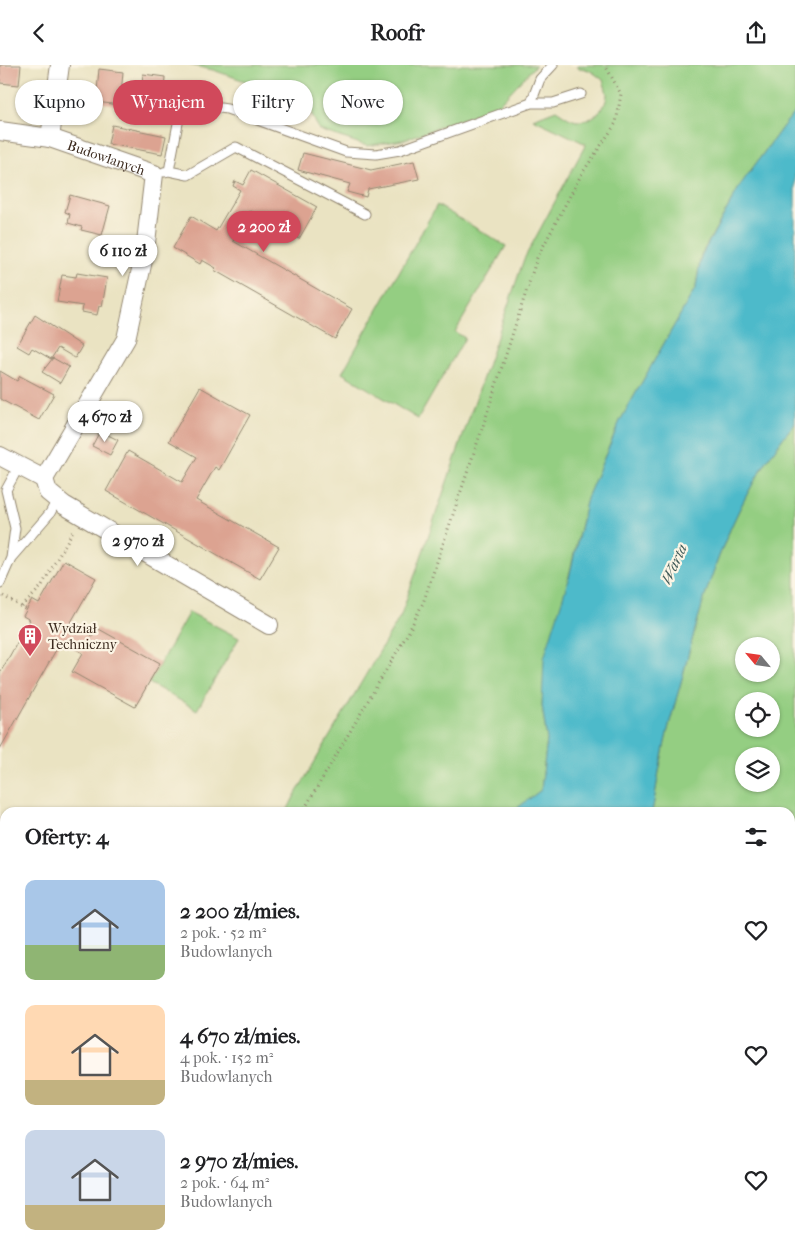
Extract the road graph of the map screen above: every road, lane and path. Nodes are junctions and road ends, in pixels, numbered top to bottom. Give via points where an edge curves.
1 (60, 65) edge
2 (553, 65) edge
3 (605, 65) edge
4 (581, 94) dead end
5 (531, 103) junction
6 (0, 131) edge
7 (50, 138) junction
8 (162, 173) junction
9 (365, 214) dead end
10 (0, 456) edge
11 (19, 466) junction
12 (44, 479) junction
13 (57, 500) junction
14 (72, 525) dead end
15 (10, 558) junction
16 (0, 583) edge
17 (0, 594) edge
18 (22, 607) junction
19 (27, 609) dead end
20 (269, 625) dead end
21 (306, 807) edge

1 - 7 street
2 - 5 lane via 540,79
3 - 21 path via 621,93 616,123 580,175 537,258 423,603
4 - 5 lane via 553,103
5 - 8 lane via 400,150 376,154 346,152 227,109 193,104 179,118
6 - 7 street, Budowlanych
7 - 8 street, Budowlanych
8 - 9 lane via 188,175 236,147
8 - 12 street, Budowlanych via 126,339
10 - 11 street
11 - 12 street
11 - 15 lane via 6,490 15,528
12 - 13 street via 48,492
13 - 15 lane via 50,513
13 - 20 street
14 - 18 path via 74,529 41,587
15 - 16 lane
17 - 18 path
18 - 19 path

